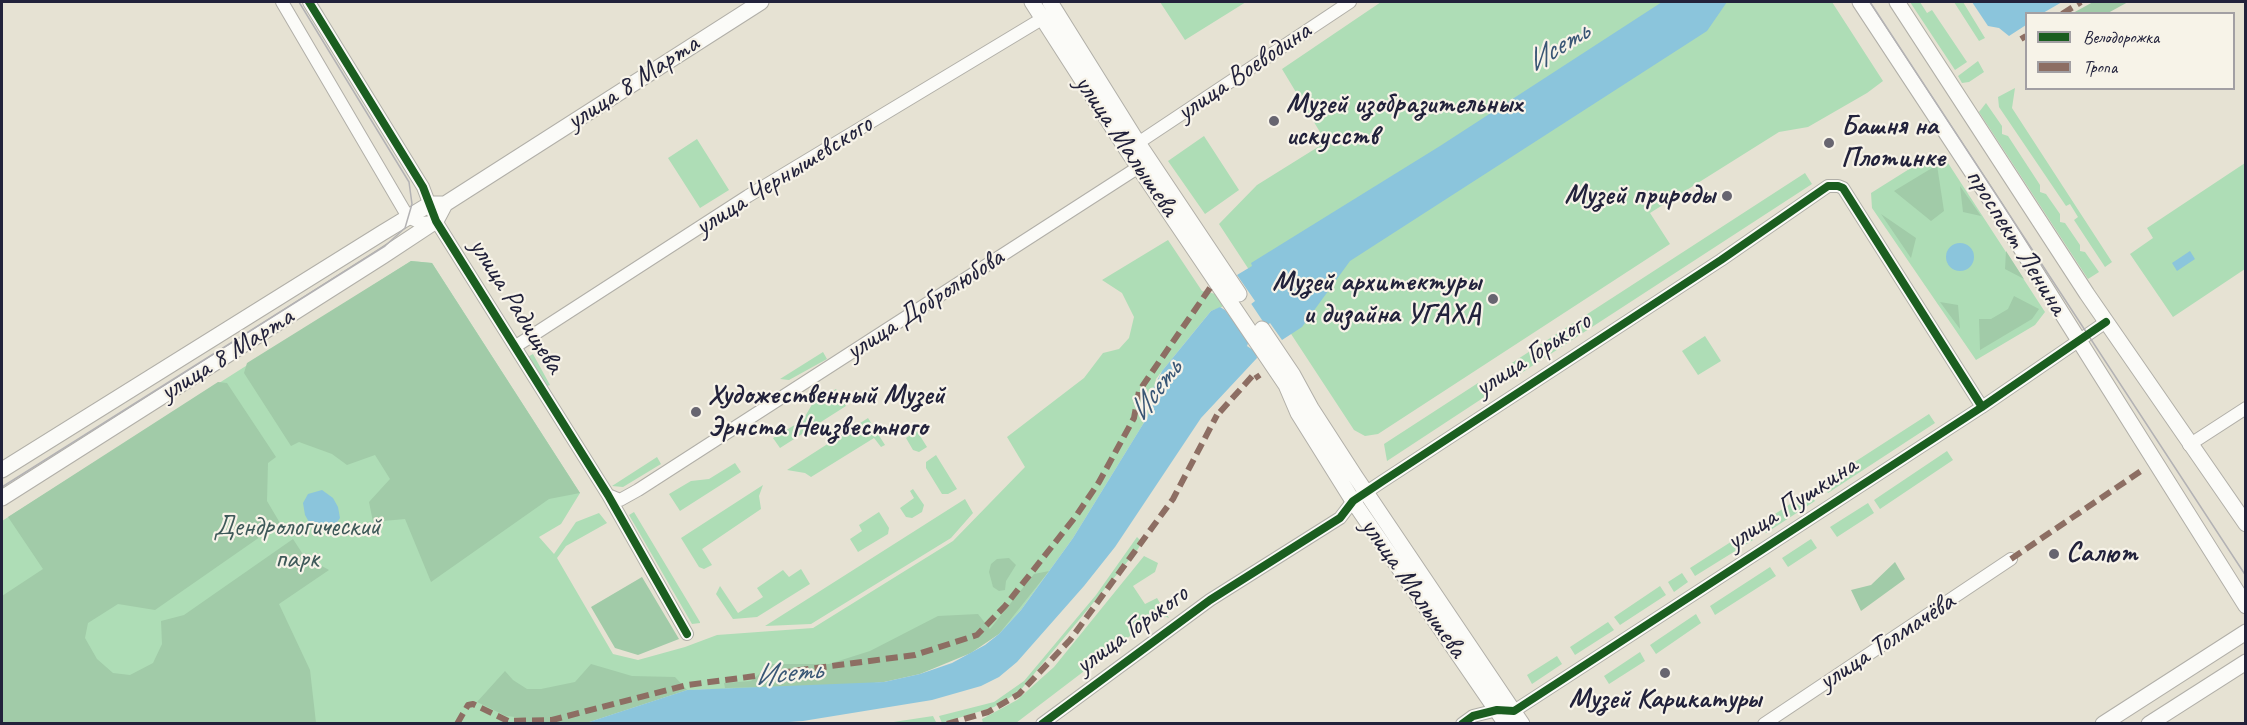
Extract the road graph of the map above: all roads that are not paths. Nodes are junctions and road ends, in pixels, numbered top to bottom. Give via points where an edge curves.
1 (282, 2) edge
2 (309, 2) edge
3 (761, 2) edge
4 (1032, 2) edge
5 (1350, 2) edge
6 (1860, 2) edge
7 (1897, 2) edge
8 (1050, 10) edge
9 (1138, 143) junction
10 (1144, 164) junction
11 (438, 204) junction
12 (408, 217) junction
13 (436, 221) junction
14 (2106, 322) junction
15 (2079, 341) junction
16 (516, 346) junction
17 (1982, 407) junction
18 (2246, 408) edge
19 (2189, 445) junction
20 (2, 470) edge
21 (608, 495) junction
22 (1360, 497) junction
23 (2, 498) edge
24 (2246, 524) edge
25 (2011, 559) dead end
26 (2246, 606) edge
27 (2246, 632) edge
28 (687, 634) dead end
29 (2246, 662) edge
30 (1497, 710) junction
31 (1514, 720) edge
32 (1042, 723) edge
33 (1462, 723) edge
34 (1764, 723) edge
35 (2103, 723) edge
36 (2149, 723) edge

1 - 12 street
2 - 11 street via 423,187
3 - 11 main road, улица 8 Марта
4 - 8 main road, улица Малышева
5 - 9 street, улица Воеводина
6 - 15 main road, проспект Ленина
7 - 14 main road, проспект Ленина
8 - 9 main road, улица Малышева
8 - 10 main road, улица Малышева
8 - 16 street, улица Чернышевского via 748,196
9 - 10 main road, улица Малышева
10 - 21 street, улица Добролюбова via 638,490 620,500
10 - 22 main road, улица Малышева via 1272,354
11 - 12 main road, улица 8 Марта
11 - 13 main road, улица 8 Марта
12 - 13 street, улица Радищева via 421,223
12 - 20 main road, улица 8 Марта
13 - 16 street, улица Радищева
13 - 23 main road, улица 8 Марта
14 - 15 street, улица Пушкина
14 - 19 main road, проспект Ленина
15 - 17 street, улица Пушкина
15 - 26 main road, проспект Ленина
16 - 21 street, улица Радищева
17 - 22 street, улица Горького via 1843,188 1834,185
17 - 31 street, улица Пушкина
18 - 19 street
19 - 24 main road, проспект Ленина
21 - 28 street, улица Радищева
22 - 30 main road, улица Малышева
22 - 31 main road, улица Малышева
22 - 32 street, улица Горького via 1340,518 1210,600
25 - 34 street, улица Толмачёва
27 - 35 main road
29 - 36 main road
30 - 31 main road, улица Малышева
30 - 33 street

